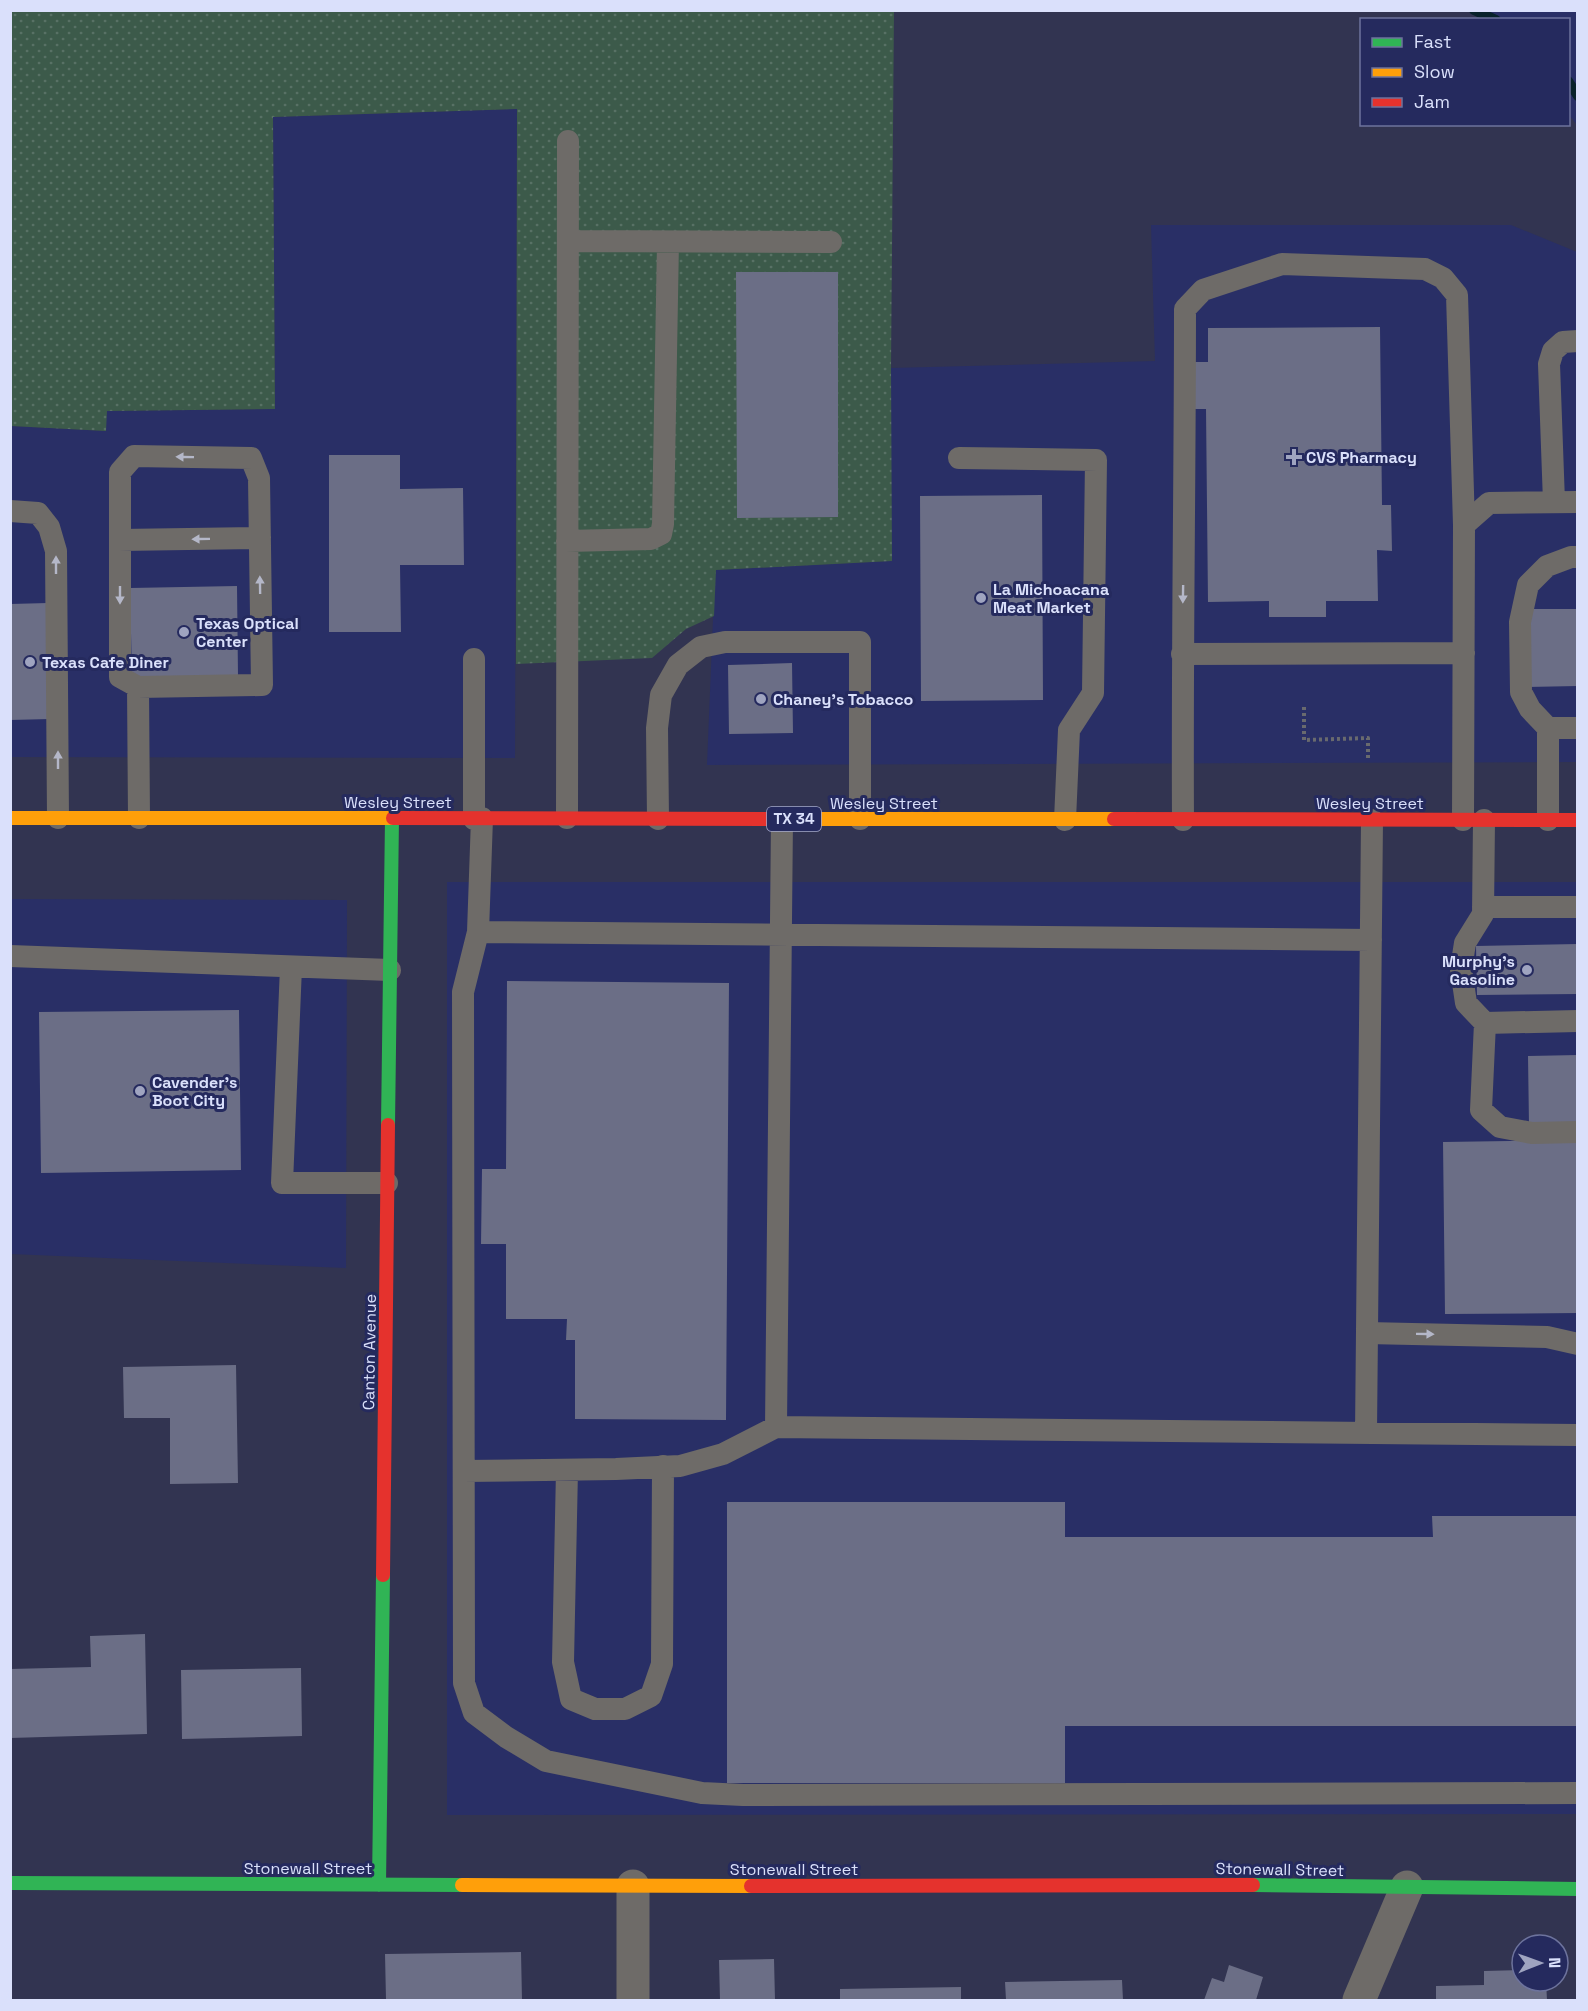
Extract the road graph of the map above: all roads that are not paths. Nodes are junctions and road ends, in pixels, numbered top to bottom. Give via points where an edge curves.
1 (568, 141) dead end
2 (568, 241) junction
3 (668, 242) junction
4 (831, 242) dead end
5 (1578, 341) edge
6 (959, 458) dead end
7 (1554, 502) junction
8 (1578, 502) edge
9 (10, 511) edge
10 (1464, 525) junction
11 (260, 538) junction
12 (120, 540) junction
13 (567, 541) junction
14 (1578, 557) edge
15 (1464, 653) junction
16 (1182, 654) junction
17 (474, 659) dead end
18 (138, 687) junction
19 (1548, 728) junction
20 (1578, 728) edge
21 (10, 818) edge
22 (58, 818) junction
23 (139, 818) junction
24 (392, 818) junction
25 (478, 818) junction
26 (567, 818) junction
27 (658, 819) junction
28 (782, 819) junction
29 (860, 819) junction
30 (1065, 820) junction
31 (1183, 820) junction
32 (1372, 820) junction
33 (1473, 820) junction
34 (1548, 820) junction
35 (1578, 820) edge
36 (1483, 907) junction
37 (1578, 907) edge
38 (478, 932) junction
39 (781, 935) junction
40 (1371, 940) junction
41 (10, 956) edge
42 (291, 967) junction
43 (390, 970) junction
44 (1578, 1021) edge
45 (1485, 1023) junction
46 (1578, 1132) edge
47 (387, 1183) junction
48 (1366, 1333) junction
49 (1578, 1344) edge
50 (776, 1427) junction
51 (1366, 1433) junction
52 (1578, 1435) edge
53 (663, 1466) junction
54 (567, 1470) junction
55 (464, 1471) junction
56 (1578, 1793) edge
57 (10, 1883) edge
58 (379, 1885) junction
59 (633, 1886) junction
60 (1407, 1887) junction
61 (1578, 1889) edge
62 (633, 2001) edge
63 (1359, 2001) edge

1 - 2 lane
2 - 3 lane
2 - 13 lane
3 - 4 lane
3 - 13 lane via 661,534 651,539
5 - 7 lane via 1563,342 1553,351 1549,364
6 - 30 lane via 1096,460 1093,693 1069,729
7 - 8 lane
7 - 10 lane via 1489,503
22 -> 9 lane via 56,551 49,527 38,513
10 - 15 lane
10 -> 16 lane via 1457,295 1443,278 1425,269 1282,264 1203,290 1185,309
11 -> 12 lane
11 -> 12 lane via 260,478 251,458 134,456 120,472
18 -> 11 lane via 262,685
12 -> 18 lane via 120,677
13 - 26 lane
14 - 19 lane via 1547,566 1528,585 1520,622 1521,692
15 - 16 lane
15 - 33 lane
16 - 31 lane
17 - 25 lane
18 - 23 lane
19 - 20 lane
19 - 34 lane
21 - 22 street, Wesley Street / TX 34
22 - 23 street, Wesley Street / TX 34
23 - 24 street, Wesley Street / TX 34
24 - 25 street, Wesley Street / TX 34
24 - 43 street, Canton Avenue
25 - 26 street, Wesley Street / TX 34
25 - 38 lane
26 - 27 street, Wesley Street / TX 34
27 - 28 street, Wesley Street / TX 34
27 - 29 lane via 657,728 661,695 678,666 701,648 725,642 860,642
28 - 29 street, Wesley Street / TX 34
28 - 39 lane
29 - 30 street, Wesley Street / TX 34
30 - 31 street, Wesley Street / TX 34
31 - 32 street, Wesley Street / TX 34
32 - 33 street, Wesley Street / TX 34
32 - 40 lane
33 - 34 street, Wesley Street / TX 34
33 - 36 lane
34 - 35 street, Wesley Street / TX 34
36 - 37 lane
36 - 45 lane via 1466,944 1461,969 1466,1003
38 - 39 lane
38 - 55 lane via 463,993
39 - 40 lane
39 - 50 lane
40 - 48 lane
41 - 42 lane
42 - 43 lane
42 - 47 lane via 282,1183
43 - 47 street, Canton Avenue
44 - 45 lane
45 - 46 lane via 1481,1110 1500,1128 1532,1133
47 - 58 street, Canton Avenue
48 -> 49 lane via 1547,1337
48 - 51 lane
50 - 51 lane
50 - 53 lane via 723,1454 681,1466
51 - 52 lane
53 - 54 lane
53 - 54 lane via 662,1665 651,1696 625,1709 595,1709 572,1699 563,1662
54 - 55 lane
55 - 56 lane via 464,1683 474,1713 546,1761 680,1789 743,1796
57 - 58 street, Stonewall Street
58 - 59 street, Stonewall Street
59 - 60 street, Stonewall Street
59 - 62 street
60 - 61 street, Stonewall Street
60 - 63 street

